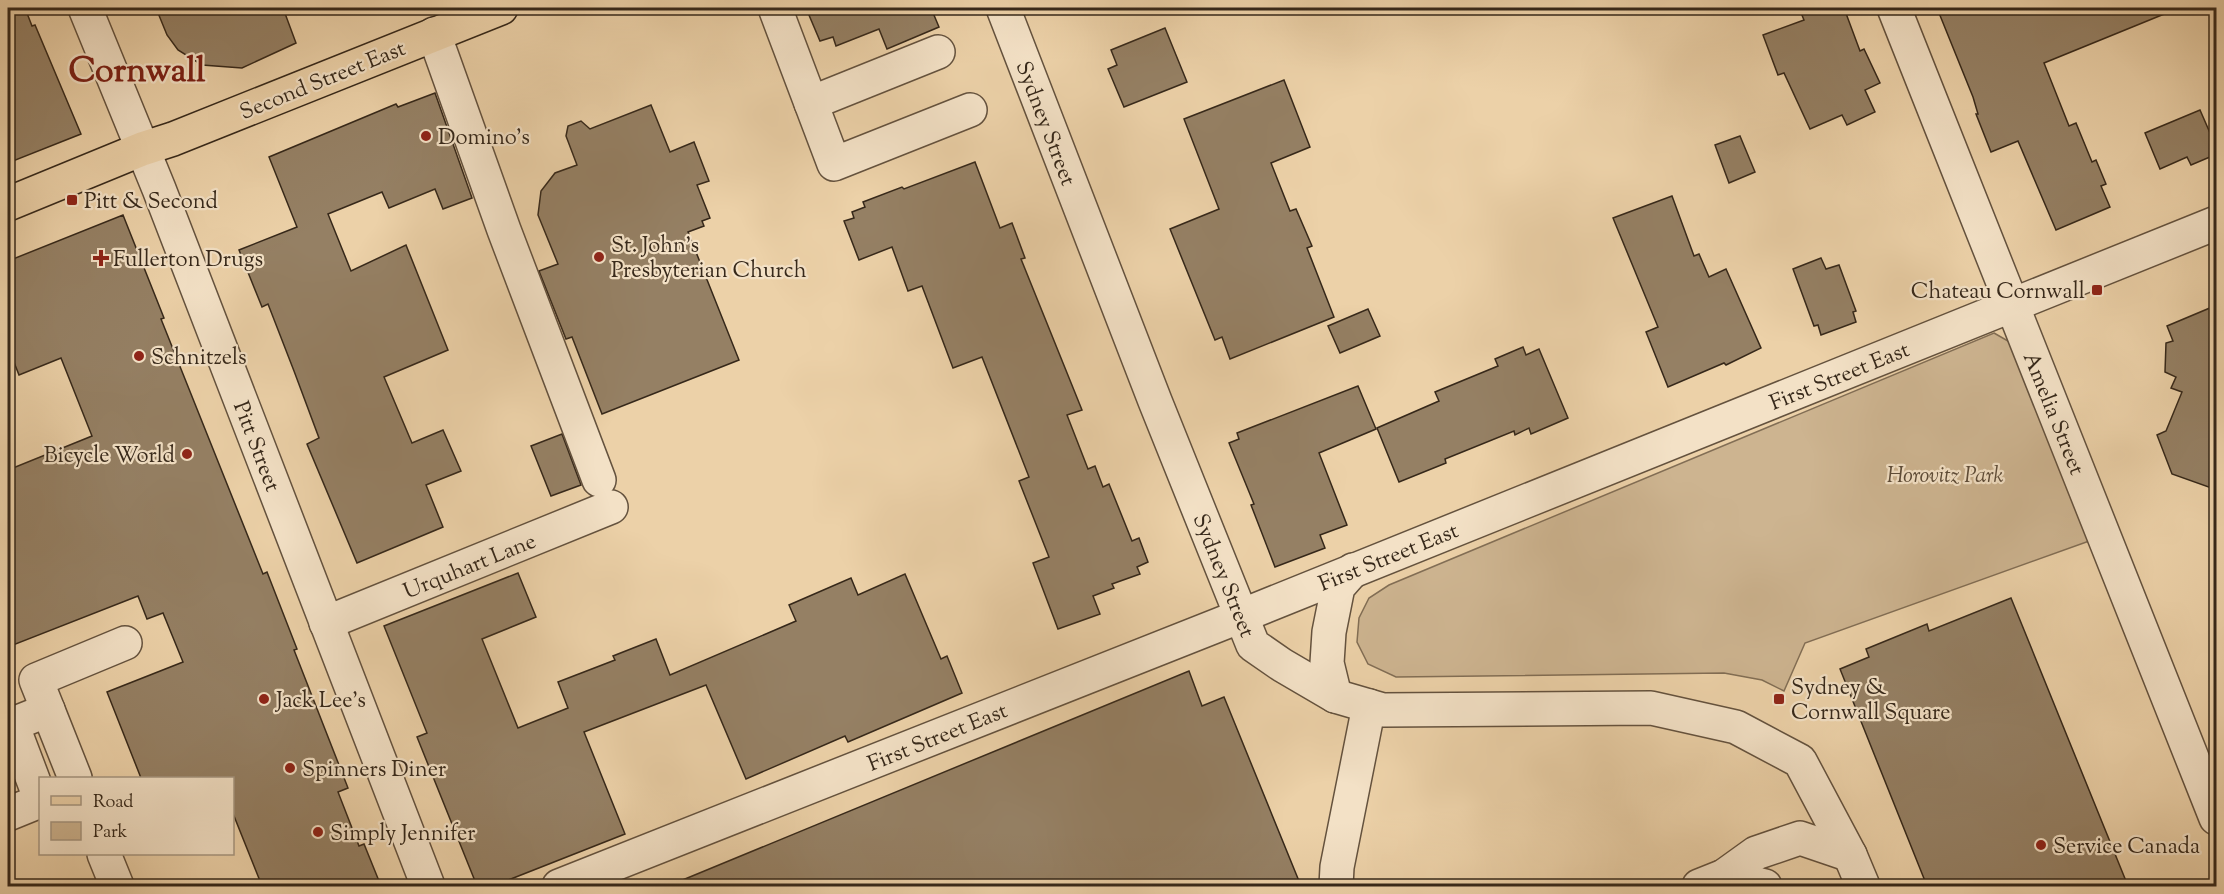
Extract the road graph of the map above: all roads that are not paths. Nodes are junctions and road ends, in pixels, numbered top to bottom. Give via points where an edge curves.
1 (85, 8) edge
2 (501, 8) edge
3 (775, 8) edge
4 (1003, 8) edge
5 (1894, 8) edge
6 (434, 34) junction
7 (938, 52) dead end
8 (811, 103) junction
9 (970, 110) dead end
10 (142, 149) junction
11 (8, 204) edge
12 (2217, 223) edge
13 (2012, 305) junction
14 (1353, 570) junction
15 (1241, 616) junction
16 (326, 622) junction
17 (125, 644) dead end
18 (1335, 696) junction
19 (1369, 706) junction
20 (48, 710) junction
21 (10, 725) edge
22 (75, 777) edge
23 (39, 798) edge
24 (39, 800) edge
25 (8, 814) edge
26 (2217, 818) edge
27 (104, 855) edge
28 (1850, 855) junction
29 (1712, 881) edge
30 (117, 886) edge
31 (428, 886) edge
32 (559, 886) edge
33 (1336, 886) edge
34 (1766, 886) edge
35 (1863, 886) edge

1 - 10 street, Pitt Street
2 - 6 main road, Second Street East
3 - 8 street
4 - 15 street, Sydney Street
5 - 13 street, Amelia Street
6 - 10 main road, Second Street East
6 - 16 street, Urquhart Lane via 605,493
7 - 8 street
8 - 9 street via 834,164
10 - 11 main road, Second Street East
10 - 16 street, Pitt Street
12 - 13 street, First Street East
13 - 14 street, First Street East
13 - 26 street, Amelia Street
14 - 15 street, First Street East
14 - 18 street via 1338,587 1329,633 1327,663
15 - 18 street, Sydney Street via 1253,645
15 - 32 street, First Street East
16 - 31 street, Pitt Street
17 - 20 street via 36,680
18 - 19 street, Sydney Street
19 - 28 street, Sydney Street via 1383,710 1651,708 1736,727 1800,761
19 - 33 street via 1336,867
20 - 21 street
20 - 22 street
21 - 23 street
24 - 25 street
27 - 30 street
28 - 29 street via 1800,838 1756,853
28 - 35 street, Sydney Street
29 - 34 street

